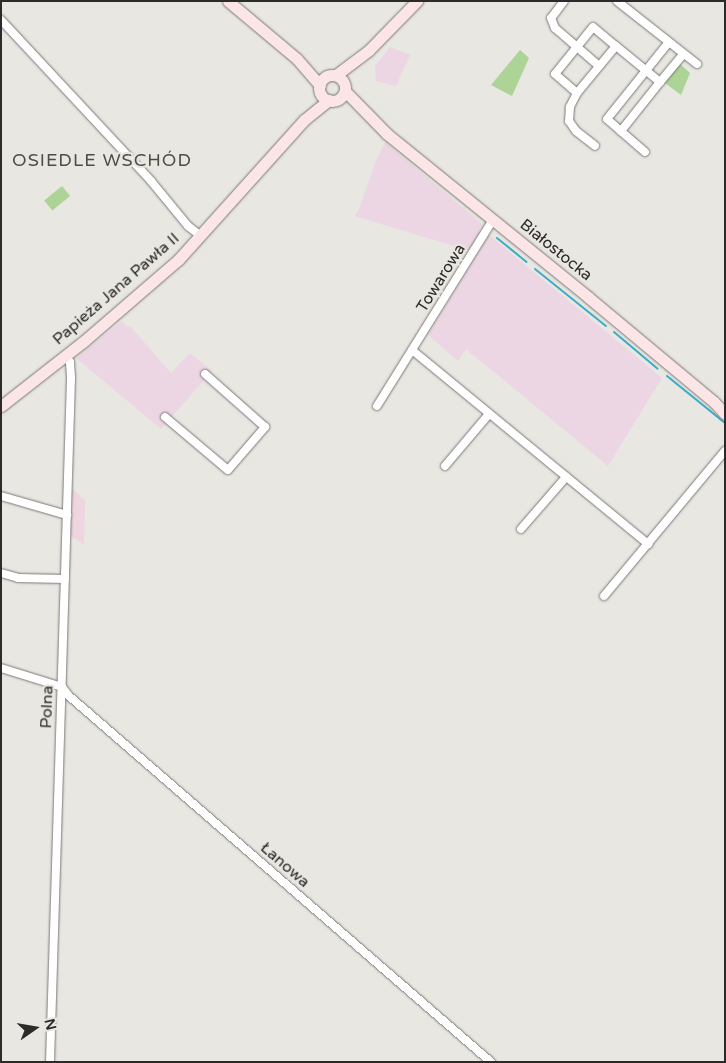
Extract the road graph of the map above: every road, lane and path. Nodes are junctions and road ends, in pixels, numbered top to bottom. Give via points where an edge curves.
1 (228, 1) edge
2 (417, 1) edge
3 (564, 1) edge
4 (617, 1) edge
5 (1, 20) edge
6 (668, 43) junction
7 (616, 46) junction
8 (577, 47) junction
9 (368, 50) junction
10 (683, 55) junction
11 (696, 64) dead end
12 (600, 66) junction
13 (646, 70) junction
14 (660, 82) junction
15 (345, 87) junction
16 (328, 88) junction
17 (577, 92) junction
18 (377, 125) junction
19 (620, 131) junction
20 (595, 146) dead end
21 (646, 152) dead end
22 (493, 220) junction
23 (201, 236) junction
24 (412, 350) junction
25 (65, 356) junction
26 (205, 374) dead end
27 (714, 402) junction
28 (1, 406) edge
29 (377, 406) dead end
30 (725, 408) edge
31 (489, 414) junction
32 (725, 414) edge
33 (165, 417) dead end
34 (725, 442) edge
35 (722, 454) edge
36 (445, 466) dead end
37 (566, 477) junction
38 (1, 496) edge
39 (67, 515) junction
40 (521, 529) dead end
41 (648, 544) junction
42 (1, 573) edge
43 (65, 578) junction
44 (604, 596) dead end
45 (1, 668) edge
46 (62, 687) junction
47 (50, 1062) edge
48 (491, 1062) edge

1 - 16 main road, Białostocka
2 - 9 main road
3 - 8 street via 552,18 553,23
4 - 6 street
5 - 23 street via 151,181 188,226
6 - 10 street
6 - 13 street
7 - 8 street via 593,27
7 - 12 street
7 - 13 street
8 - 12 street
8 - 17 street via 555,74
9 - 15 main road
9 - 16 main road
10 - 11 street
10 - 14 street
12 - 17 street
13 - 14 street
13 - 19 street via 607,119
14 - 19 street
15 - 16 main road
15 - 16 main road, Białostocka
15 - 18 main road, Białostocka
16 - 18 main road, Białostocka
16 - 23 main road, Papieża Jana Pawła II via 304,120
17 - 20 street via 570,107 569,122
18 - 22 main road, Białostocka
19 - 21 street
22 - 24 street, Towarowa
22 - 27 main road, Białostocka
23 - 25 main road, Papieża Jana Pawła II via 160,276
24 - 29 street, Towarowa
24 - 31 street
25 - 28 main road, Papieża Jana Pawła II
25 - 39 street, Polna via 71,368
26 - 33 street via 265,427 228,470
27 - 30 main road, Białostocka
27 - 32 main road, Białostocka
31 - 36 street
31 - 37 street
34 - 35 street
35 - 41 street
37 - 40 street
37 - 41 street
38 - 39 street
39 - 43 street, Polna
41 - 44 street
42 - 43 street via 18,578
43 - 46 street, Polna
45 - 46 street
46 - 47 street, Polna
46 - 48 street, Łanowa

